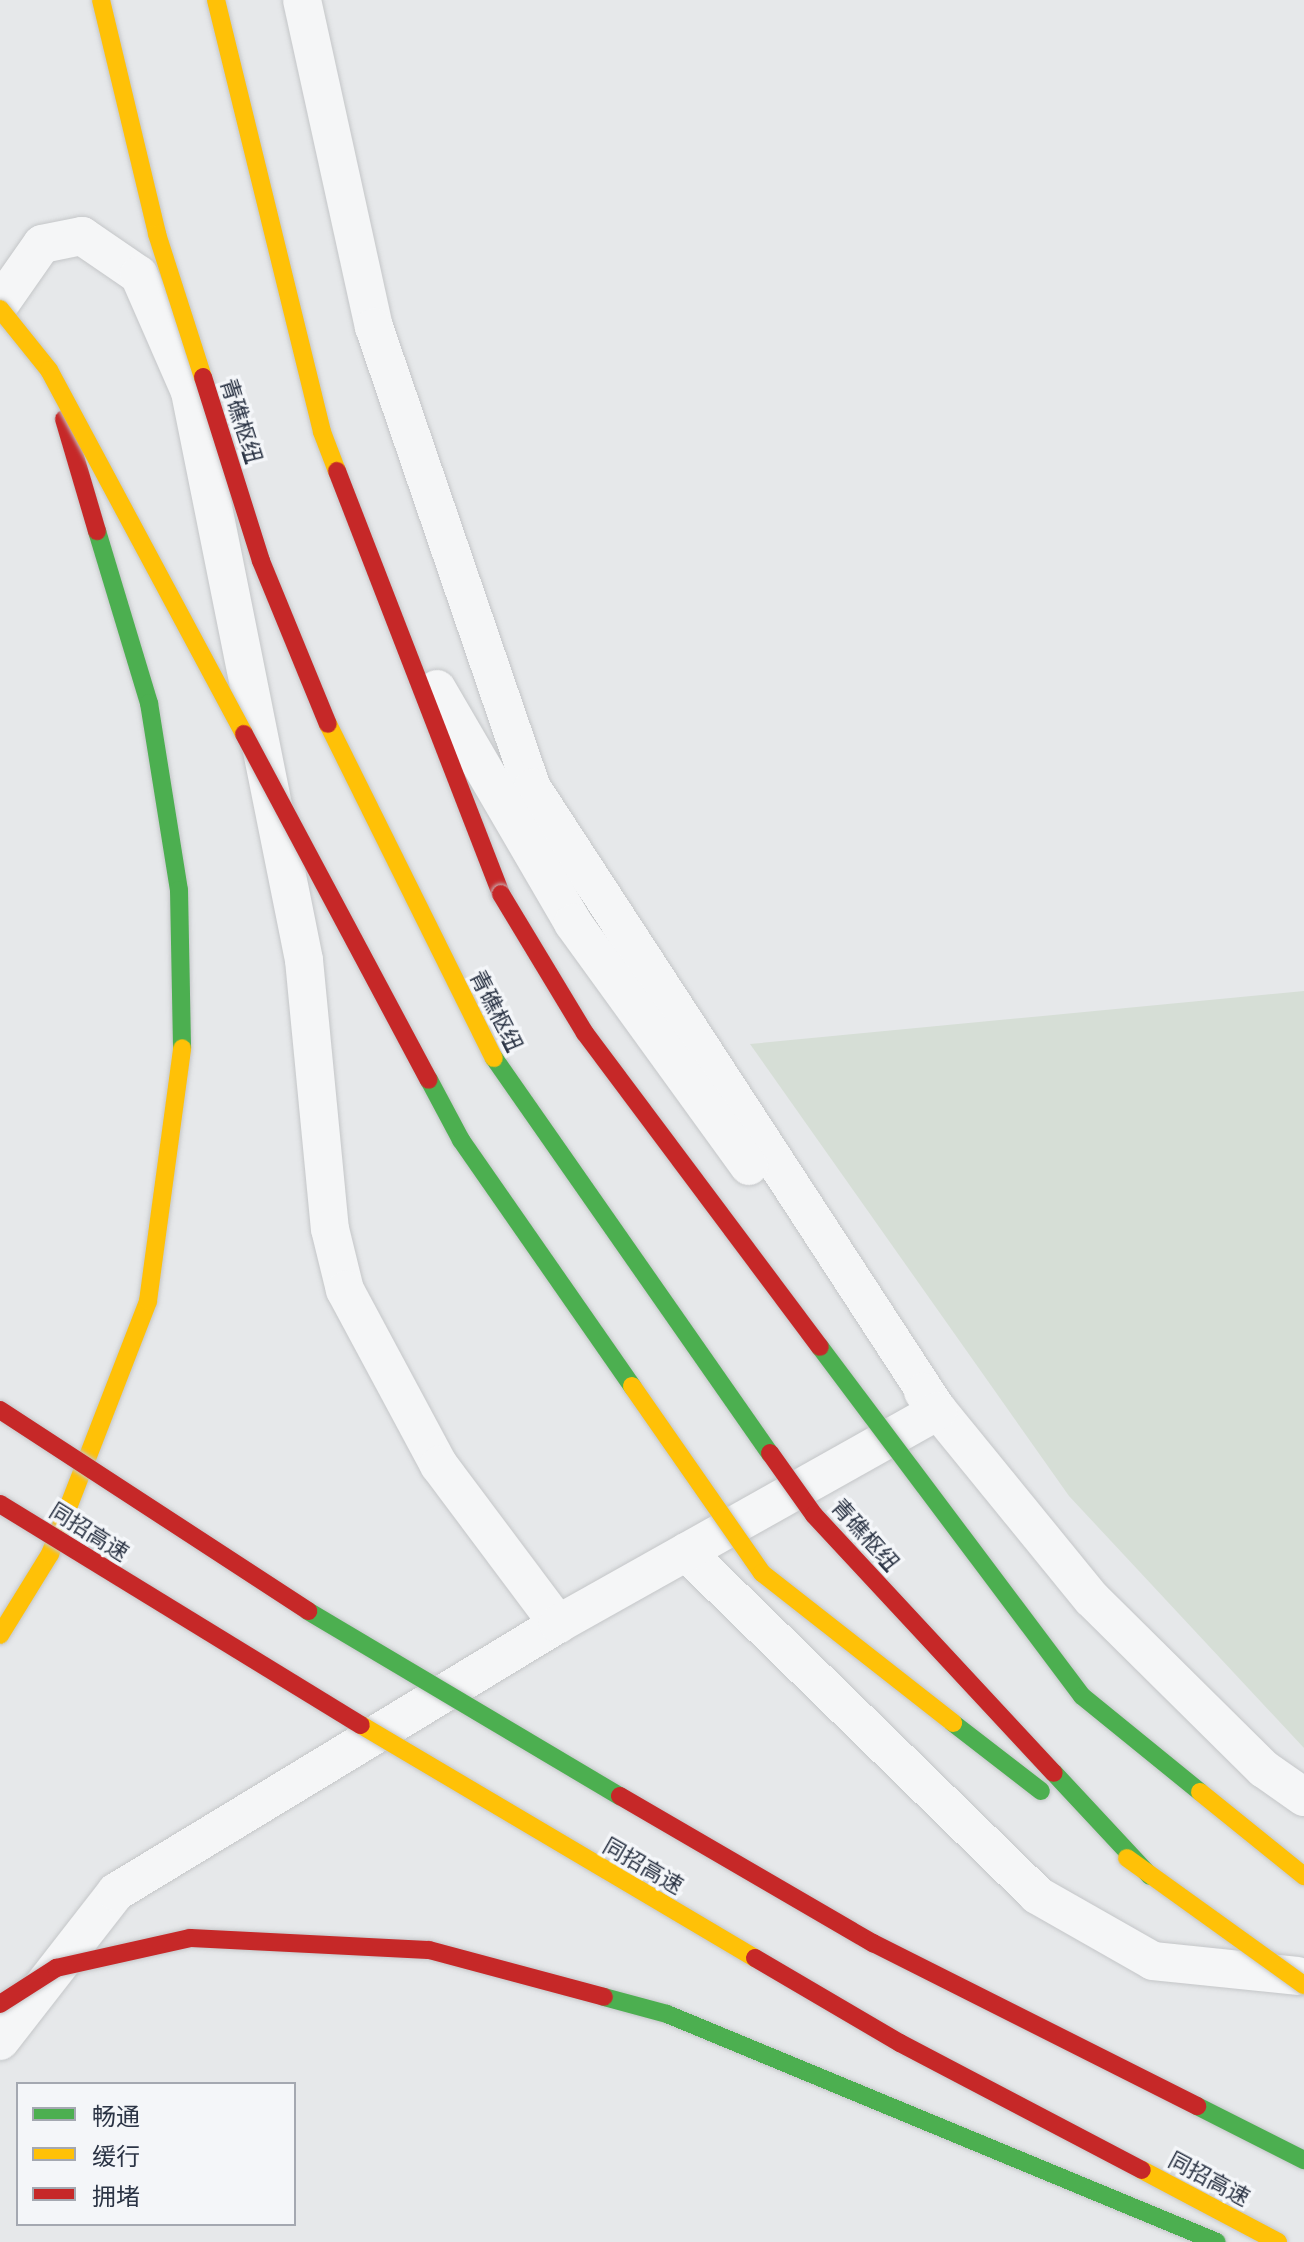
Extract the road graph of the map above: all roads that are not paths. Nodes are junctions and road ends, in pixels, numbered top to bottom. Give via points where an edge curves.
1 (101, 0) edge
2 (216, 0) edge
3 (302, 0) edge
4 (0, 307) edge
5 (49, 370) junction
6 (389, 607) junction
7 (0, 1410) edge
8 (938, 1411) junction
9 (0, 1504) edge
10 (686, 1552) junction
11 (558, 1624) junction
12 (0, 1635) edge
13 (1304, 1797) edge
14 (1150, 1876) junction
15 (1304, 1876) edge
16 (1304, 1977) edge
17 (1304, 1985) edge
18 (0, 2004) edge
19 (0, 2041) edge
20 (1304, 2160) edge
21 (1217, 2242) edge
22 (1278, 2242) edge

1 - 14 main road, 青礁枢纽, bridge via 157,234 261,561 348,774 502,1074 814,1515
2 - 6 main road via 322,432
3 - 8 street via 374,327 532,788
4 - 5 main road, bridge
4 - 11 street via 42,244 82,236 139,275 190,392 304,960 330,1229 345,1290 439,1465
5 - 12 main road, bridge via 149,703 179,890 183,1072 148,1301 50,1554
5 - 14 main road, bridge via 461,1140 762,1573
6 - 8 street via 573,923 756,1176
6 - 15 main road, bridge via 501,894 585,1033 1082,1696
7 - 20 main road, bridge via 373,1653 873,1943
8 - 10 street
8 - 13 street via 1092,1599 1264,1769
9 - 22 main road, 同招高速, bridge via 505,1813 887,2035
10 - 11 street
10 - 16 street via 1037,1895 1153,1961
11 - 19 street via 116,1892
14 - 17 main road, bridge
18 - 21 main road, bridge via 56,1968 190,1938 429,1950 667,2014

